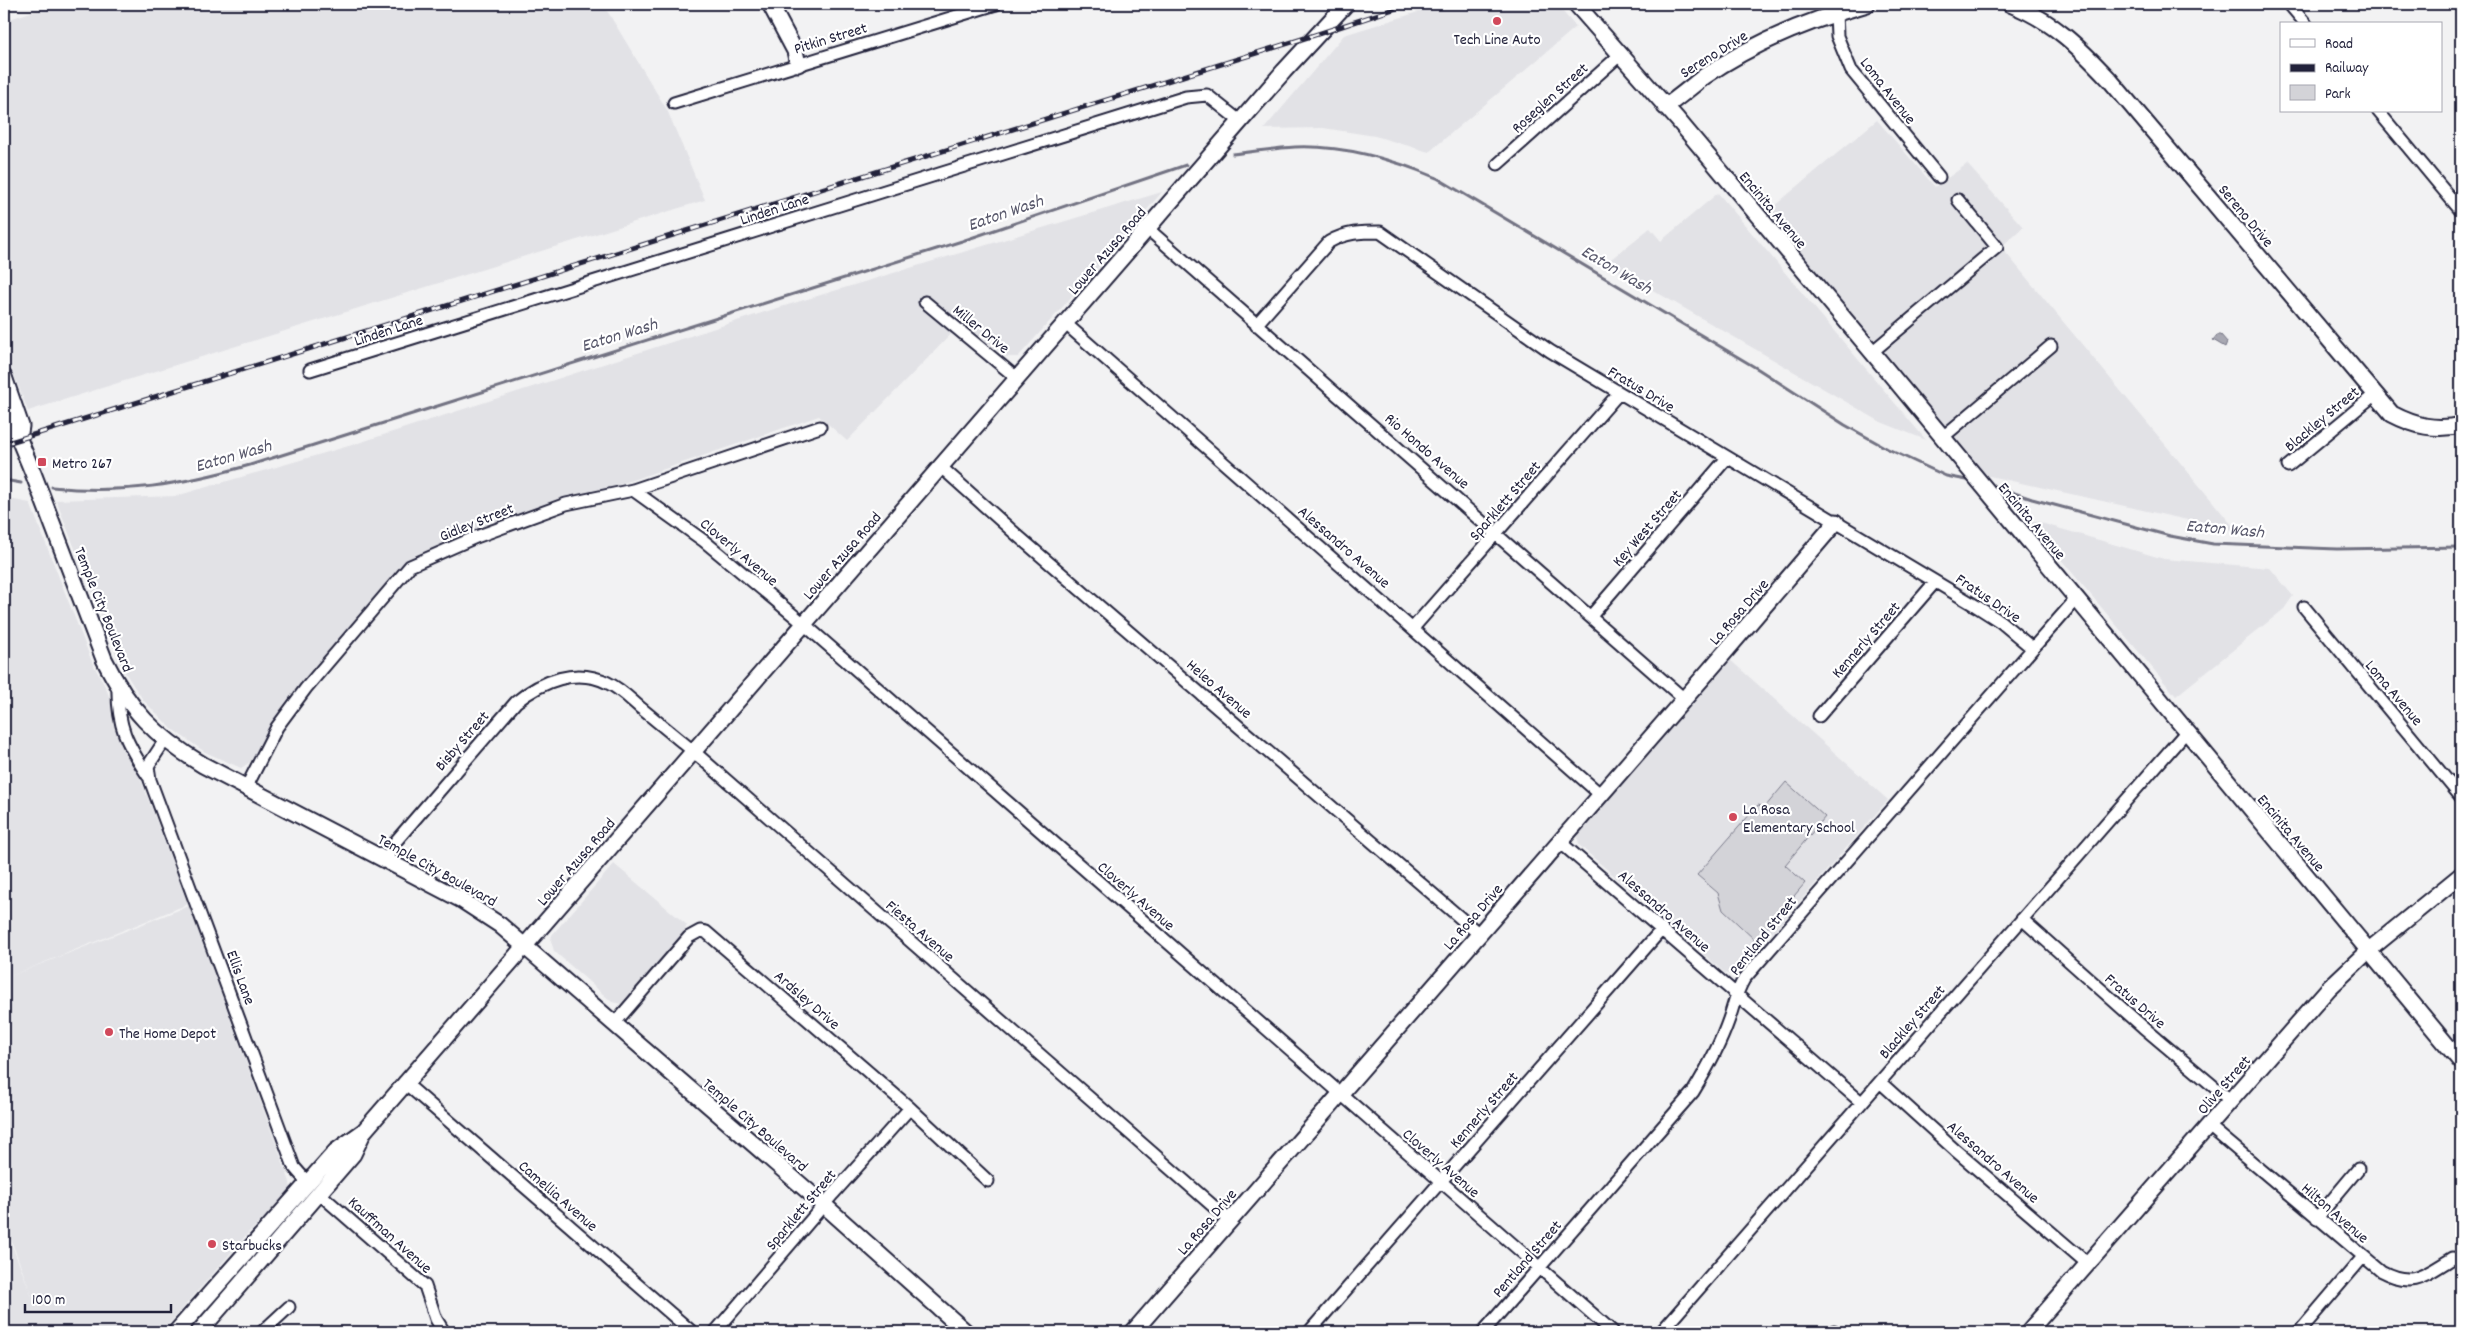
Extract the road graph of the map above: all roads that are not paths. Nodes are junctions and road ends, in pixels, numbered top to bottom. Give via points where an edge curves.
1 (770, 4) edge
2 (996, 4) edge
3 (1346, 4) edge
4 (1576, 4) edge
5 (1867, 4) edge
6 (2010, 4) edge
7 (2289, 4) edge
8 (1836, 13) junction
9 (2304, 22) edge
10 (1621, 54) junction
11 (798, 64) junction
12 (674, 102) dead end
13 (1666, 107) junction
14 (2379, 112) edge
15 (1240, 122) junction
16 (1498, 164) dead end
17 (1939, 177) dead end
18 (1958, 200) dead end
19 (2460, 205) edge
20 (1148, 229) junction
21 (925, 302) dead end
22 (1066, 324) junction
23 (1256, 325) junction
24 (2051, 346) dead end
25 (1872, 352) junction
26 (310, 370) dead end
27 (4, 377) edge
28 (1018, 379) junction
29 (1619, 393) junction
30 (2374, 395) junction
31 (4, 411) edge
32 (2461, 425) edge
33 (820, 427) dead end
34 (1943, 437) junction
35 (19, 439) junction
36 (1727, 458) junction
37 (2288, 466) dead end
38 (941, 467) junction
39 (633, 490) junction
40 (1836, 522) junction
41 (1496, 534) junction
42 (1935, 582) junction
43 (2076, 599) junction
44 (2304, 607) dead end
45 (1591, 616) junction
46 (804, 624) junction
47 (1414, 628) junction
48 (2032, 648) junction
49 (584, 676) joint
50 (118, 687) junction
51 (1684, 699) junction
52 (1819, 716) dead end
53 (2186, 732) junction
54 (165, 740) junction
55 (693, 751) junction
56 (150, 780) junction
57 (246, 788) junction
58 (1601, 795) junction
59 (2461, 797) edge
60 (1560, 842) junction
61 (386, 859) junction
62 (2461, 876) edge
63 (2022, 919) junction
64 (1662, 929) junction
65 (1479, 934) junction
66 (524, 946) junction
67 (2369, 950) junction
68 (1736, 994) junction
69 (614, 1024) junction
70 (2461, 1062) edge
71 (404, 1082) junction
72 (1880, 1082) junction
73 (1340, 1095) junction
74 (2231, 1101) junction
75 (1861, 1102) junction
76 (910, 1108) junction
77 (2210, 1126) junction
78 (364, 1132) junction
79 (2358, 1170) dead end
80 (338, 1172) junction
81 (988, 1181) dead end
82 (1440, 1182) junction
83 (308, 1184) junction
84 (320, 1194) junction
85 (824, 1205) junction
86 (2317, 1218) junction
87 (1229, 1220) junction
88 (290, 1228) junction
89 (2363, 1257) junction
90 (2454, 1258) dead end
91 (2088, 1264) junction
92 (1539, 1268) junction
93 (289, 1307) dead end
94 (176, 1332) edge
95 (199, 1332) edge
96 (262, 1332) edge
97 (444, 1332) edge
98 (692, 1332) edge
99 (715, 1332) edge
100 (966, 1332) edge
101 (1133, 1332) edge
102 (1309, 1332) edge
103 (1483, 1332) edge
104 (1613, 1332) edge
105 (1662, 1332) edge
106 (2028, 1332) edge
107 (2298, 1332) edge

1 - 11 street via 795,51
2 - 11 street, Pitkin Street
3 - 15 street, Lower Azusa Road
4 - 10 street, Encinita Avenue
5 - 8 street, Sereno Drive
6 - 30 street, Sereno Drive via 2053,25 2109,79
7 - 9 street
8 - 13 street, Sereno Drive via 1806,23 1742,54 1706,76
8 - 17 street, Loma Avenue via 1837,36 1851,70
10 - 13 street, Encinita Avenue
10 - 16 street, Roseglen Street
11 - 12 street, Pitkin Street
13 - 25 street, Encinita Avenue
14 - 19 street
15 - 20 street, Lower Azusa Road
15 - 26 street, Linden Lane via 1206,94 1186,97
18 - 25 street via 1997,247
20 - 22 street, Lower Azusa Road
20 - 23 street, Rio Hondo Avenue
21 - 28 street, Miller Drive
22 - 28 street, Lower Azusa Road
22 - 47 street, Alessandro Avenue
23 - 29 street, Fratus Drive via 1329,242 1354,232 1380,232 1517,330
23 - 41 street, Rio Hondo Avenue
24 - 34 street
25 - 34 street, Encinita Avenue
27 - 35 street, Temple City Boulevard via 21,426
28 - 38 street, Lower Azusa Road
29 - 36 street, Fratus Drive
29 - 41 street, Sparklett Street
30 - 32 street, Sereno Drive via 2392,414 2410,424 2428,428
30 - 37 street, Blackley Street
31 - 35 street, Temple City Boulevard
33 - 39 street, Gidley Street
34 - 43 street, Encinita Avenue
35 - 50 street, Temple City Boulevard via 104,659
36 - 40 street, Fratus Drive
36 - 45 street, Key West Street
38 - 46 street, Lower Azusa Road
38 - 65 street, Heleo Avenue
39 - 46 street, Cloverly Avenue via 704,541
39 - 57 street, Gidley Street via 566,504 476,537 410,566 306,688 277,728
40 - 42 street, Fratus Drive
40 - 51 street, La Rosa Drive
41 - 45 street, Rio Hondo Avenue
41 - 47 street, Sparklett Street
42 - 48 street, Fratus Drive via 2001,622
42 - 52 street, Kennerly Street
43 - 48 street, Pentland Street
43 - 53 street, Encinita Avenue
44 - 59 street, Loma Avenue
45 - 51 street, Rio Hondo Avenue
46 - 55 street, Lower Azusa Road
46 - 73 street, Cloverly Avenue
47 - 58 street, Alessandro Avenue
48 - 68 street, Pentland Street via 1793,921 1744,979
49 - 55 street, Fiesta Avenue via 598,678 620,691
49 - 61 street, Bisby Street via 555,679 529,691 516,702 396,841
50 - 54 street, Temple City Boulevard
50 - 56 street, Ellis Lane via 118,713 132,750
51 - 58 street, La Rosa Drive
53 - 63 street, Blackley Street
53 - 67 street, Encinita Avenue
54 - 56 street via 148,766
54 - 57 street, Temple City Boulevard
55 - 66 street, Lower Azusa Road
55 - 87 street, Fiesta Avenue
56 - 83 street, Ellis Lane via 294,1167
57 - 61 street, Temple City Boulevard
58 - 60 street, La Rosa Drive
60 - 64 street, Alessandro Avenue
60 - 65 street, La Rosa Drive
61 - 66 street, Temple City Boulevard via 478,910
62 - 67 street, Olive Street
63 - 72 street, Blackley Street
63 - 74 street, Fratus Drive via 2142,1027
64 - 68 street, Alessandro Avenue
64 - 82 street, Kennerly Street
65 - 73 street, La Rosa Drive
66 - 69 street, Temple City Boulevard
66 - 71 street, Lower Azusa Road
67 - 70 street, Encinita Avenue
67 - 74 street, Olive Street via 2328,988
68 - 75 street, Alessandro Avenue
68 - 92 street, Pentland Street via 1712,1061 1693,1092
69 - 76 street, Ardsley Drive via 688,937 700,930
69 - 85 street, Temple City Boulevard
71 - 78 street, Lower Azusa Road
71 - 98 street, Camellia Avenue
72 - 75 street, Blackley Street
72 - 91 street, Alessandro Avenue
73 - 82 street, Cloverly Avenue
73 - 87 street, La Rosa Drive
74 - 77 street, Olive Street
75 - 105 street, Blackley Street
76 - 81 street, Ardsley Drive
76 - 85 street, Sparklett Street
77 - 86 street, Hilton Avenue
77 - 91 street, Olive Street
78 - 80 street, Lower Azusa Road via 353,1154
78 - 83 street, Lower Azusa Road via 336,1152
79 - 86 street
80 - 83 street
80 - 84 street, Lower Azusa Road
82 - 92 street, Cloverly Avenue
82 - 102 street, Kennerly Street
83 - 88 street
83 - 94 street, Lower Azusa Road
84 - 88 street, Lower Azusa Road
84 - 97 street, Kauffman Avenue via 425,1286
85 - 99 street, Sparklett Street
85 - 100 street, Temple City Boulevard
86 - 89 street, Hilton Avenue
87 - 101 street, La Rosa Drive
88 - 95 street, Lower Azusa Road
89 - 90 street, Hilton Avenue via 2398,1280 2425,1275
89 - 107 street
91 - 106 street, Olive Street
92 - 103 street, Pentland Street
92 - 104 street, Cloverly Avenue
93 - 96 street

